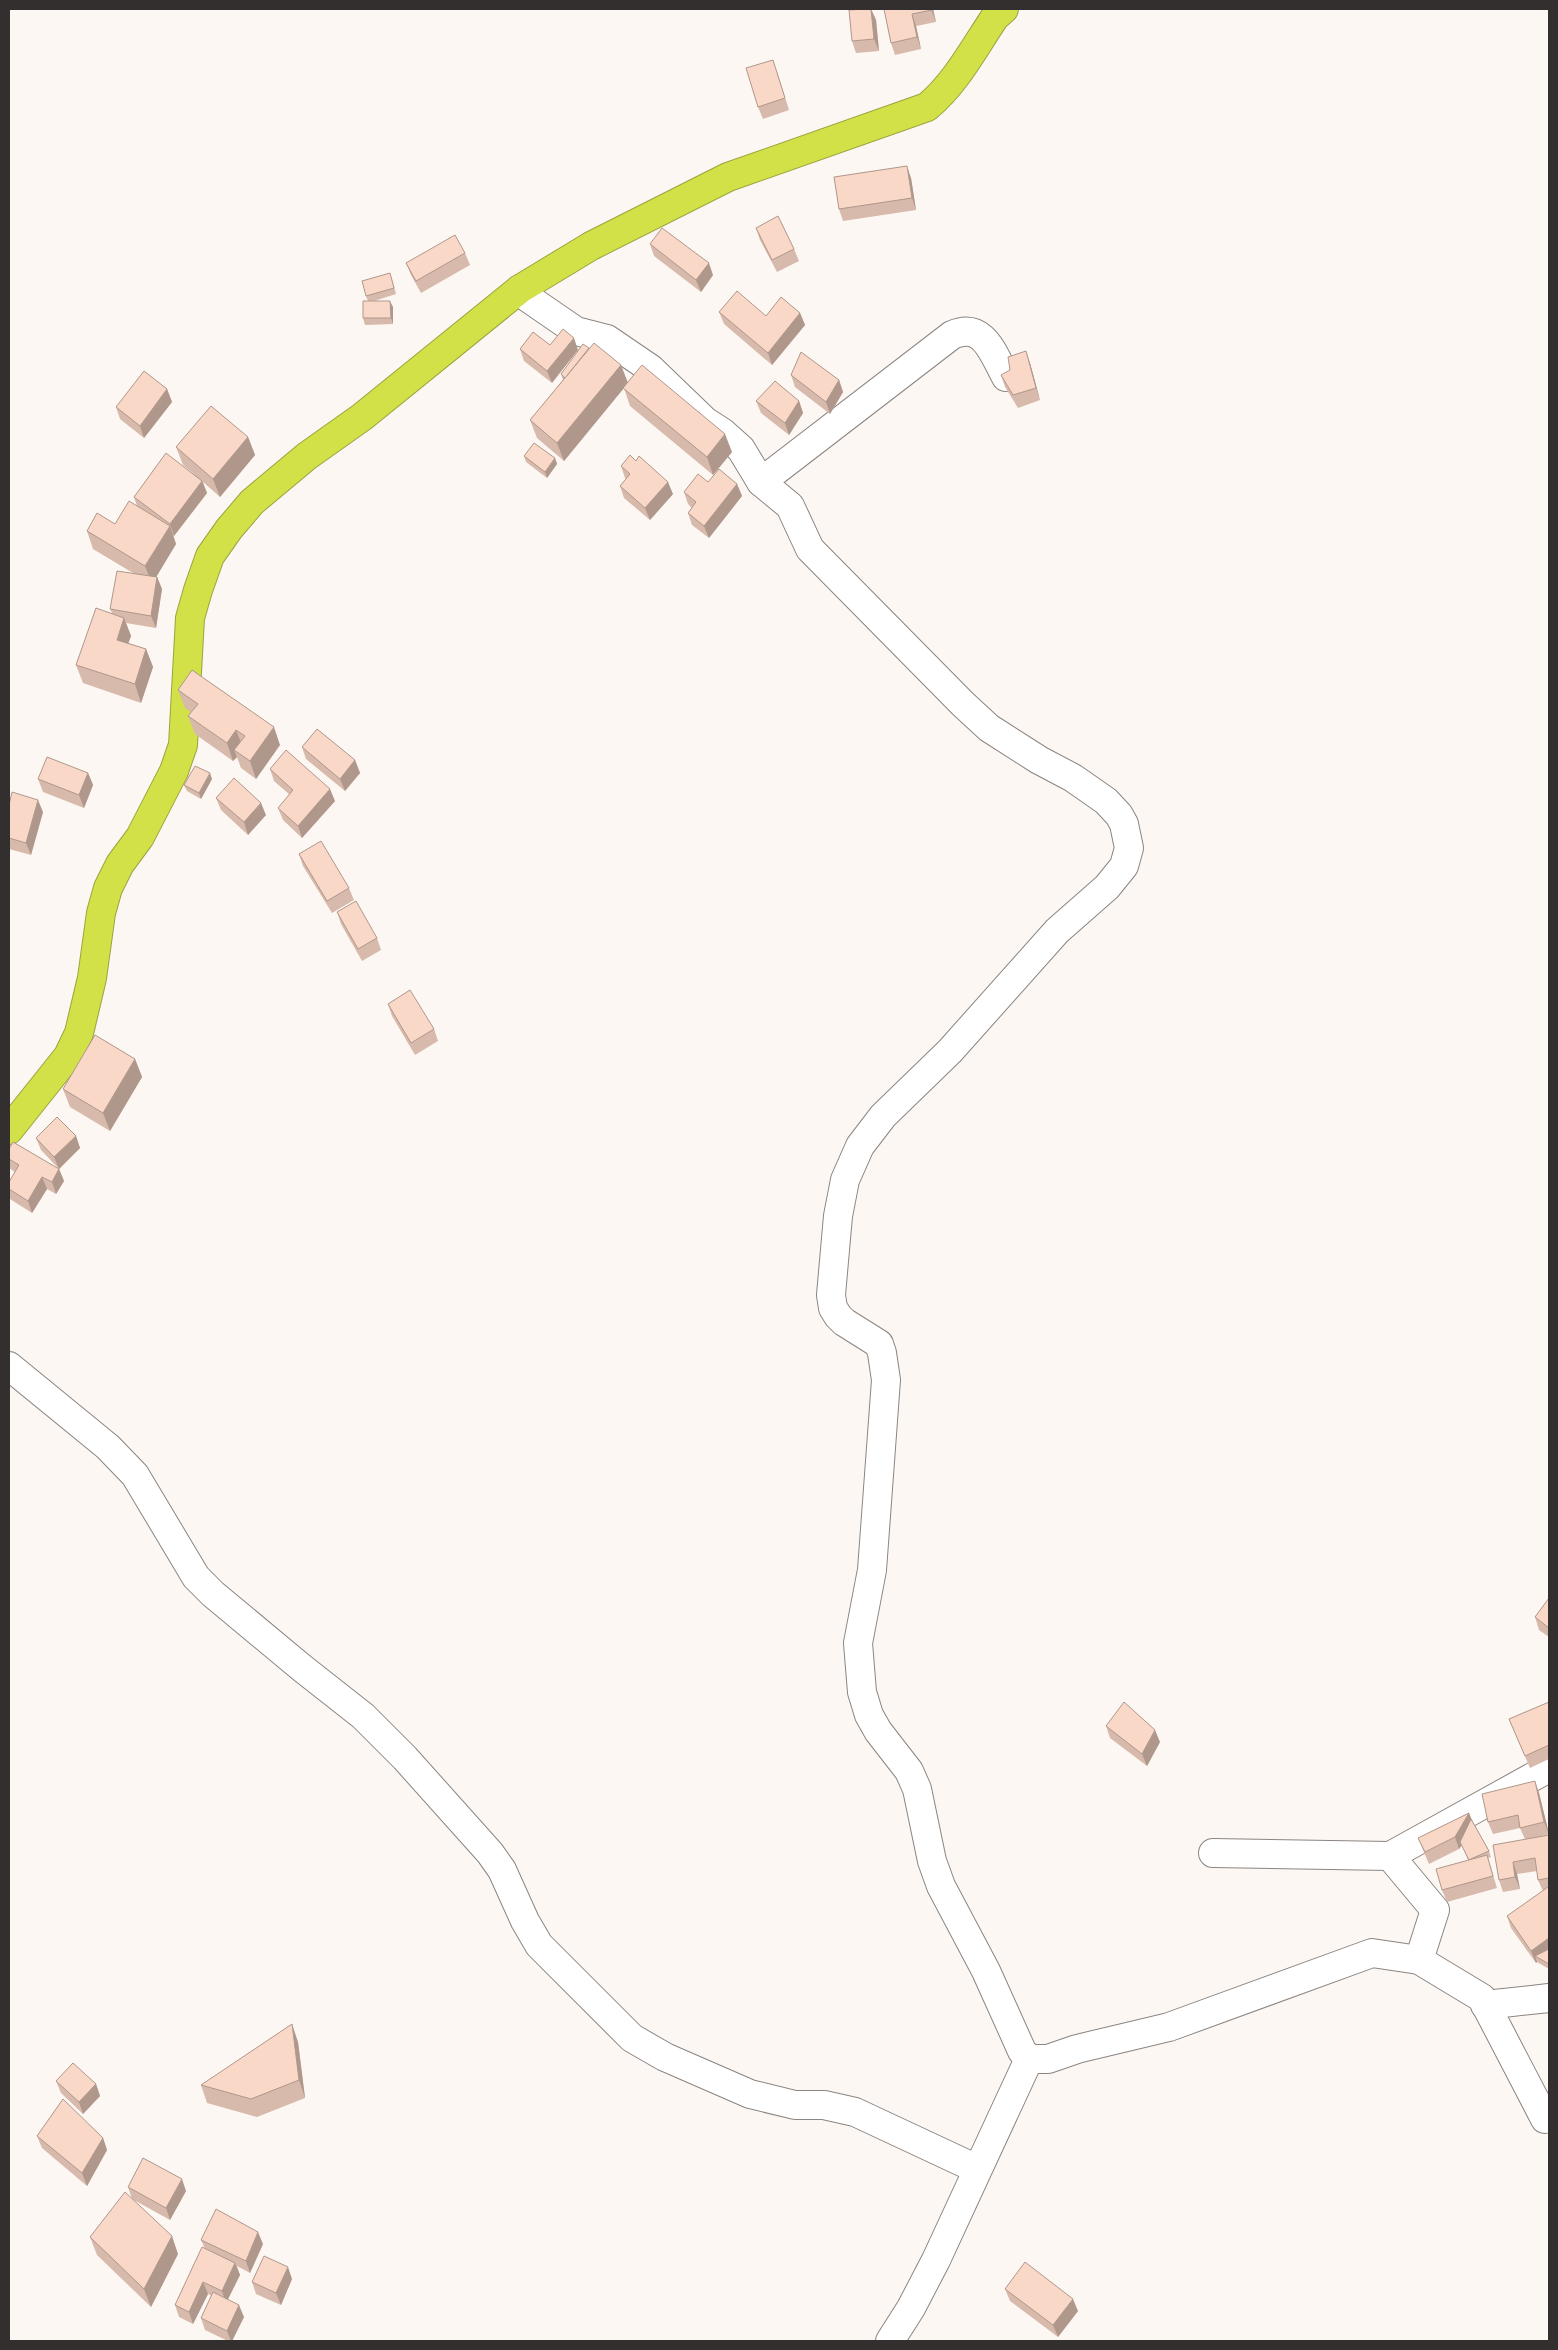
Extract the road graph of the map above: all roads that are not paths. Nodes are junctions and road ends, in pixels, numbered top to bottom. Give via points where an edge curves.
1 (1004, 9) edge
2 (520, 289) junction
3 (1006, 377) edge
4 (761, 482) junction
5 (9, 1130) edge
6 (9, 1366) edge
7 (1549, 1768) edge
8 (1213, 1853) dead end
9 (1390, 1856) junction
10 (1419, 1960) junction
11 (1549, 1998) edge
12 (1485, 2005) junction
13 (1029, 2059) junction
14 (1545, 2119) dead end
15 (977, 2169) junction
16 (890, 2341) edge

1 - 2 highway via 994,18 942,94 927,107 728,177 591,246
2 - 4 street via 576,331 608,340 651,369 705,421 741,450
2 - 5 highway via 362,417 277,480 252,502 210,556 190,618 184,745 174,772 140,837 120,864 108,888 100,913 93,970 79,1033 68,1056
3 - 4 street via 984,338 970,331 961,331
4 - 13 street via 790,506 810,549 962,704 989,728 1094,791 1119,815 1127,832 1129,848 1124,866 1107,887 1050,938 950,1051 883,1116 860,1146 845,1180 832,1282 832,1302 836,1313 844,1322 879,1344 886,1380 872,1570 858,1643 862,1692 878,1731 909,1771 917,1789 932,1861 941,1886 986,1971 1022,2051
6 - 15 street via 108,1448 135,1475 196,1577 213,1594 363,1716 405,1758 490,1853 502,1870 539,1945 632,2038 665,2057 750,2094 795,2105 824,2105 855,2112
7 - 9 street
8 - 9 street
9 - 10 street via 1435,1910
10 - 12 street via 1482,1998
10 - 13 street via 1372,1953 1169,2027 1076,2049 1048,2059
11 - 12 street
12 - 14 street
13 - 15 street
15 - 16 street via 936,2260

